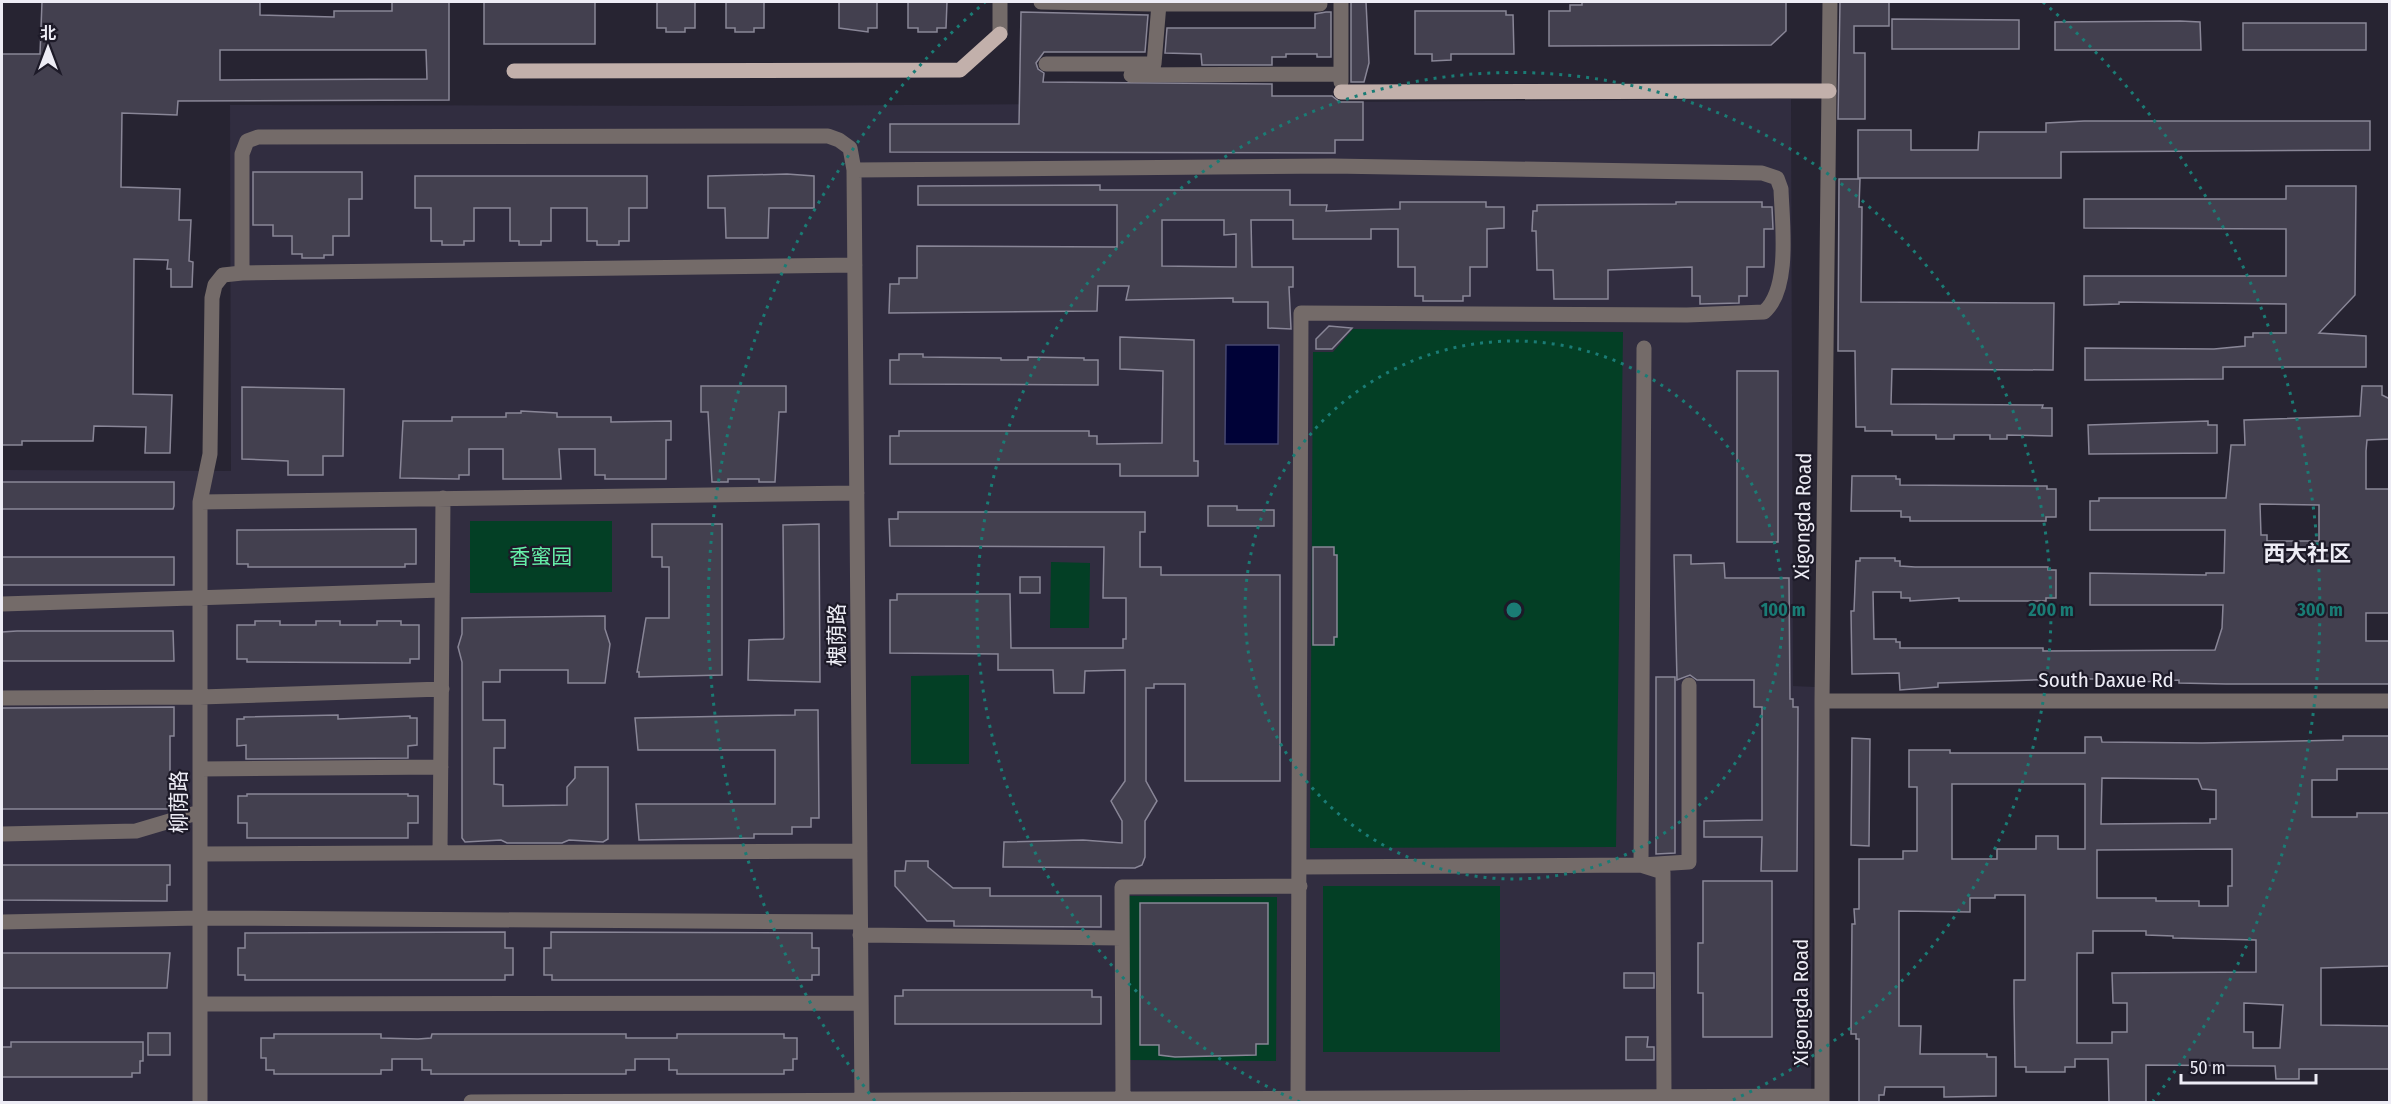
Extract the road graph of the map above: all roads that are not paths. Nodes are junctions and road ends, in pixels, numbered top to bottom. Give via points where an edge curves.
1 (1000, 2) edge
2 (1041, 2) edge
3 (1341, 2) edge
4 (1830, 2) edge
5 (1153, 3) edge
6 (1320, 4) dead end
7 (1000, 34) joint
8 (1046, 64) dead end
9 (514, 71) dead end
10 (1341, 74) junction
11 (1131, 75) dead end
12 (1829, 91) junction
13 (1341, 92) joint
14 (854, 170) junction
15 (855, 265) junction
16 (242, 273) junction
17 (1644, 348) dead end
18 (857, 494) junction
19 (443, 498) junction
20 (200, 502) junction
21 (442, 590) junction
22 (200, 597) junction
23 (2, 604) edge
24 (1689, 685) dead end
25 (441, 689) junction
26 (200, 697) junction
27 (2, 698) edge
28 (1822, 701) junction
29 (2390, 701) edge
30 (441, 767) junction
31 (200, 770) junction
32 (200, 812) junction
33 (2, 834) edge
34 (860, 851) junction
35 (440, 853) junction
36 (200, 854) junction
37 (1641, 865) junction
38 (1300, 867) junction
39 (1300, 886) junction
40 (200, 918) junction
41 (2, 922) edge
42 (860, 928) junction
43 (1122, 938) junction
44 (200, 1004) junction
45 (861, 1004) junction
46 (1664, 1097) junction
47 (1122, 1098) junction
48 (1298, 1098) junction
49 (1822, 1099) edge
50 (862, 1100) junction
51 (1523, 1100) edge
52 (1796, 1100) edge
53 (992, 1101) edge
54 (200, 1102) edge
55 (471, 1102) edge

1 - 7 street
2 - 5 street
3 - 10 street
4 - 12 street, Xigongda Road
5 - 6 street
5 - 8 street via 1154,64
7 - 9 main road via 960,70
10 - 11 street
10 - 13 street
12 - 13 main road
12 - 28 street, Xigongda Road
14 - 15 street, 槐荫路
14 - 16 street via 850,148 828,136 258,137 247,141 243,154
14 - 38 street via 1332,166 1762,173 1776,178 1781,189 1782,271 1772,305 1764,312 1301,313
15 - 16 street
15 - 18 street, 槐荫路
16 - 20 street, 柳荫路 via 223,275 212,298 210,454
17 - 37 street
18 - 19 street
18 - 34 street, 槐荫路
19 - 20 street
19 - 21 street
20 - 22 street, 柳荫路
21 - 22 street
21 - 25 street
22 - 23 street
22 - 26 street, 柳荫路
24 - 37 street via 1689,862
25 - 26 street
25 - 30 street
26 - 27 street
26 - 31 street, 柳荫路
28 - 29 street, South Daxue Rd
28 - 49 street, Xigongda Road
30 - 31 street
30 - 35 street
31 - 32 street, 柳荫路
32 - 33 street via 136,831
32 - 36 street, 柳荫路
34 - 35 street
34 - 42 street, 槐荫路
35 - 36 street
36 - 40 street, 柳荫路
37 - 38 street
37 - 46 street via 1663,872
38 - 39 street
39 - 43 street via 1122,887
39 - 48 street
40 - 41 street
40 - 42 street
40 - 44 street, 柳荫路
42 - 43 street
42 - 45 street, 槐荫路
43 - 47 street
44 - 45 street
44 - 54 street, 柳荫路
45 - 50 street, 槐荫路
46 - 51 street
46 - 52 street
47 - 48 street
47 - 53 street
48 - 51 street
49 - 52 street
50 - 53 street
50 - 55 street

